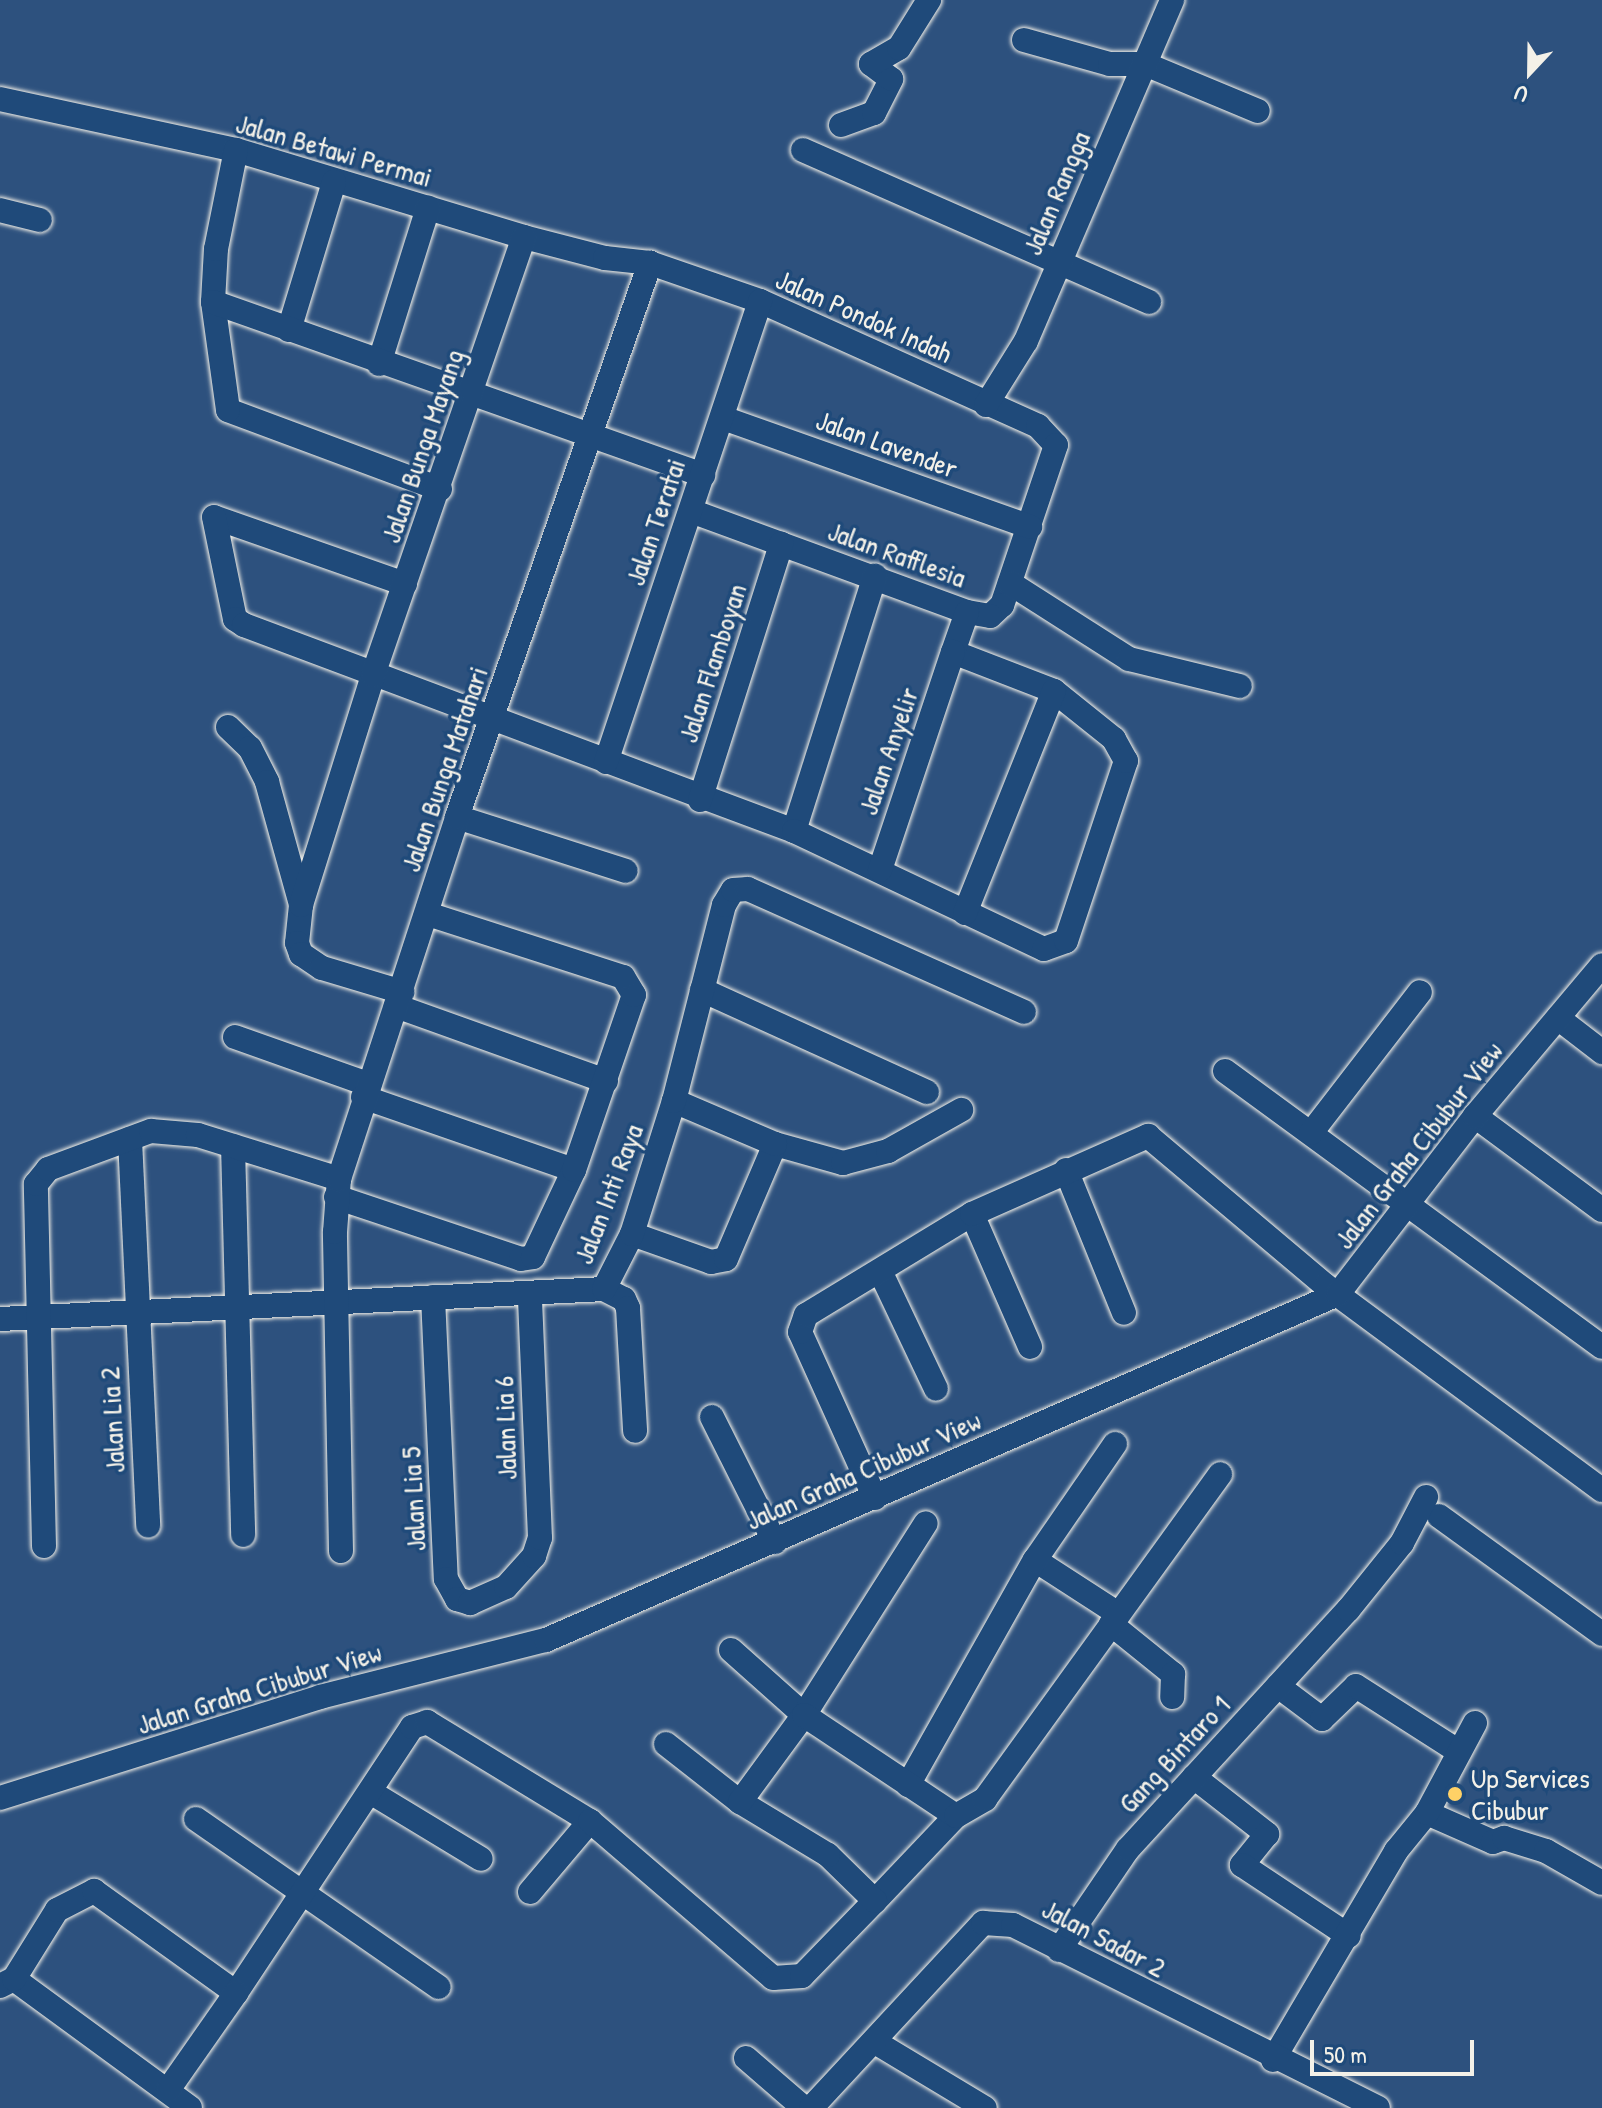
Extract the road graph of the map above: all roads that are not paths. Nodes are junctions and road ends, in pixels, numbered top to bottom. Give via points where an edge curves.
1 (929, 0) edge
2 (1172, 0) edge
3 (1024, 40) dead end
4 (1145, 64) junction
5 (0, 99) edge
6 (1258, 111) dead end
7 (841, 125) dead end
8 (236, 150) junction
9 (803, 150) dead end
10 (334, 182) junction
11 (428, 208) junction
12 (0, 210) edge
13 (40, 220) dead end
14 (524, 237) junction
15 (1060, 259) junction
16 (650, 263) junction
17 (760, 301) junction
18 (213, 302) junction
19 (1149, 302) dead end
20 (289, 330) junction
21 (379, 364) junction
22 (473, 397) junction
23 (986, 405) junction
24 (723, 418) junction
25 (588, 434) junction
26 (1050, 434) joint
27 (703, 475) junction
28 (440, 489) junction
29 (691, 511) junction
30 (1030, 527) junction
31 (781, 544) junction
32 (875, 576) junction
33 (1010, 583) junction
34 (405, 584) junction
35 (967, 612) junction
36 (953, 652) junction
37 (373, 675) junction
38 (1240, 686) dead end
39 (1054, 691) junction
40 (493, 719) junction
41 (228, 727) dead end
42 (606, 762) junction
43 (700, 800) junction
44 (457, 817) junction
45 (794, 831) junction
46 (880, 870) junction
47 (626, 871) dead end
48 (301, 905) junction
49 (965, 913) junction
50 (428, 914) junction
51 (1602, 965) edge
52 (702, 990) junction
53 (1420, 992) dead end
54 (399, 999) junction
55 (1024, 1012) dead end
56 (1558, 1018) junction
57 (235, 1037) dead end
58 (1602, 1052) edge
59 (1225, 1071) dead end
60 (606, 1081) junction
61 (366, 1090) junction
62 (927, 1092) dead end
63 (674, 1101) junction
64 (961, 1110) dead end
65 (1475, 1116) junction
66 (1311, 1133) junction
67 (130, 1139) junction
68 (775, 1144) junction
69 (233, 1146) junction
70 (574, 1170) junction
71 (1066, 1170) junction
72 (337, 1188) junction
73 (1410, 1204) junction
74 (1602, 1210) edge
75 (972, 1214) junction
76 (632, 1234) junction
77 (881, 1273) junction
78 (604, 1289) junction
79 (530, 1296) junction
80 (433, 1297) junction
81 (1345, 1299) junction
82 (338, 1301) junction
83 (235, 1305) junction
84 (135, 1309) junction
85 (1124, 1313) dead end
86 (35, 1317) junction
87 (0, 1319) edge
88 (1030, 1347) dead end
89 (1602, 1347) edge
90 (936, 1389) dead end
91 (712, 1417) dead end
92 (635, 1431) dead end
93 (1115, 1444) dead end
94 (1220, 1474) dead end
95 (1602, 1490) edge
96 (875, 1498) junction
97 (926, 1523) dead end
98 (148, 1526) dead end
99 (243, 1535) dead end
100 (775, 1542) junction
101 (44, 1546) dead end
102 (341, 1551) dead end
103 (534, 1556) joint
104 (1035, 1560) junction
105 (1114, 1619) junction
106 (1602, 1634) edge
107 (731, 1650) dead end
108 (1278, 1686) junction
109 (1172, 1697) dead end
110 (804, 1715) junction
111 (1475, 1723) dead end
112 (666, 1744) dead end
113 (1458, 1751) junction
114 (1194, 1777) junction
115 (908, 1785) junction
116 (372, 1793) junction
117 (0, 1798) edge
118 (740, 1802) junction
119 (1427, 1813) junction
120 (956, 1816) junction
121 (196, 1819) dead end
122 (590, 1821) junction
123 (481, 1859) dead end
124 (1602, 1883) edge
125 (530, 1892) dead end
126 (306, 1893) junction
127 (875, 1901) junction
128 (1349, 1936) junction
129 (1059, 1950) junction
130 (7, 1982) edge
131 (439, 1987) dead end
132 (236, 1993) junction
133 (875, 2042) junction
134 (746, 2058) dead end
135 (1273, 2060) junction
136 (168, 2090) junction
137 (190, 2108) edge
138 (804, 2108) edge
139 (811, 2108) edge
140 (985, 2108) edge
141 (1378, 2108) edge

1 - 7 street via 899,48 871,64 891,79 874,113
2 - 4 street, Jalan Rangga
3 - 4 street via 1110,64
4 - 6 street
4 - 15 street, Jalan Rangga
5 - 8 street, Jalan Betawi Permai
8 - 10 street, Jalan Betawi Permai
8 - 18 street via 216,249
9 - 15 street
10 - 11 street, Jalan Betawi Permai
10 - 20 street
11 - 14 street, Jalan Betawi Permai
11 - 21 street
12 - 13 street
14 - 16 street, Jalan Betawi Permai via 605,258
14 - 22 street, Jalan Bunga Mayang
15 - 19 street
15 - 23 street, Jalan Rangga via 1026,341
16 - 17 street, Jalan Pondok Indah
16 - 25 street, Jalan Bunga Matahari
17 - 23 street, Jalan Pondok Indah
17 - 24 street, Jalan Teratai
18 - 20 street
18 - 28 street via 228,410
20 - 21 street
21 - 22 street
22 - 25 street
22 - 28 street, Jalan Bunga Mayang
23 - 26 street, Jalan Pondok Indah
24 - 27 street, Jalan Teratai
24 - 30 street, Jalan Lavender
25 - 27 street
25 - 40 street, Jalan Bunga Matahari
26 - 30 street, Jalan Rafflesia via 1056,453
27 - 29 street, Jalan Teratai
28 - 34 street, Jalan Bunga Mayang
29 - 31 street, Jalan Rafflesia
29 - 42 street, Jalan Teratai
30 - 33 street, Jalan Rafflesia
31 - 32 street, Jalan Rafflesia
31 - 43 street, Jalan Flamboyan
32 - 35 street, Jalan Rafflesia
32 - 45 street
33 - 35 street, Jalan Rafflesia via 998,611 982,617
33 - 38 street via 1129,659
34 - 37 street, Jalan Bunga Mayang
34 - 37 street via 214,517 235,619
35 - 36 street, Jalan Anyelir
36 - 39 street
36 - 46 street, Jalan Anyelir
37 - 40 street
37 - 48 street, Jalan Bunga Mayang
39 - 49 street
39 - 49 street via 1114,739 1126,761 1066,941 1044,949
40 - 42 street
40 - 44 street, Jalan Bunga Matahari
41 - 48 street via 250,748 267,782
42 - 43 street
43 - 45 street
44 - 47 street
44 - 50 street, Jalan Bunga Matahari
45 - 46 street
46 - 49 street
48 - 54 street via 297,943 310,962
50 - 54 street, Jalan Bunga Matahari
50 - 60 street via 630,982 634,995
51 - 56 street, Jalan Graha Cibubur View
52 - 55 street, Jalan Inti Raya via 724,905 733,890 748,889
52 - 62 street
52 - 63 street, Jalan Inti Raya
53 - 66 street
54 - 60 street
54 - 61 street, Jalan Bunga Matahari
56 - 58 street
56 - 65 street, Jalan Graha Cibubur View
57 - 61 street
59 - 66 street
60 - 70 street
61 - 70 street
61 - 72 street, Jalan Bunga Matahari
63 - 68 street
63 - 76 street, Jalan Inti Raya
64 - 68 street via 888,1151 843,1163
65 - 73 street, Jalan Graha Cibubur View
65 - 74 street
66 - 73 street
67 - 69 street via 151,1131 198,1135
67 - 84 street, Jalan Lia 2
67 - 86 street via 48,1169 36,1184
68 - 76 street via 726,1259 711,1262
69 - 72 street
69 - 83 street
70 - 72 street via 541,1249 527,1259
71 - 75 street
71 - 81 street via 1148,1136
71 - 85 street
72 - 82 street, Jalan Bunga Matahari
73 - 81 street, Jalan Graha Cibubur View
73 - 89 street
75 - 77 street
75 - 88 street
76 - 78 street, Jalan Inti Raya
77 - 90 street
77 - 96 street via 806,1315 800,1332
78 - 79 street, Jalan Inti Raya
78 - 92 street via 624,1299 628,1308
79 - 80 street, Jalan Inti Raya
79 - 103 street, Jalan Lia 6 via 540,1538
80 - 82 street, Jalan Inti Raya
80 - 103 street, Jalan Lia 5 via 450,1592 464,1602 482,1598 506,1587
81 - 95 street
81 - 96 street, Jalan Graha Cibubur View
82 - 83 street, Jalan Inti Raya
82 - 102 street, Jalan Bunga Matahari
83 - 84 street, Jalan Inti Raya
83 - 99 street
84 - 86 street, Jalan Inti Raya
84 - 98 street, Jalan Lia 2
86 - 87 street, Jalan Inti Raya
86 - 101 street
91 - 100 street
93 - 104 street
94 - 105 street
96 - 100 street, Jalan Graha Cibubur View
97 - 110 street
100 - 117 street, Jalan Graha Cibubur View via 515,1651 320,1697
104 - 105 street
104 - 115 street
105 - 109 street via 1173,1674
105 - 120 street via 985,1799
106 - 108 street, Gang Bintaro 1 via 1433,1506
107 - 110 street
108 - 113 street via 1322,1719 1356,1686
108 - 114 street, Gang Bintaro 1
110 - 115 street
110 - 118 street
111 - 113 street
112 - 118 street
113 - 119 street
114 - 128 street via 1267,1834 1242,1865
114 - 129 street, Gang Bintaro 1 via 1128,1849
115 - 120 street
116 - 122 street via 412,1727 427,1722
116 - 123 street
116 - 126 street
118 - 127 street via 828,1855
119 - 124 street via 1493,1842 1504,1838 1546,1851
119 - 128 street via 1396,1851
120 - 127 street
121 - 126 street
122 - 125 street
122 - 127 street via 773,1978 802,1976
126 - 131 street
126 - 132 street
128 - 135 street
129 - 133 street, Jalan Sadar 2 via 1013,1925 983,1923
129 - 135 street, Jalan Sadar 2
130 - 132 street via 57,1910 94,1891
130 - 136 street
132 - 136 street
133 - 139 street, Jalan Sadar 2
133 - 140 street
134 - 138 street
135 - 141 street, Jalan Sadar 2
136 - 137 street

